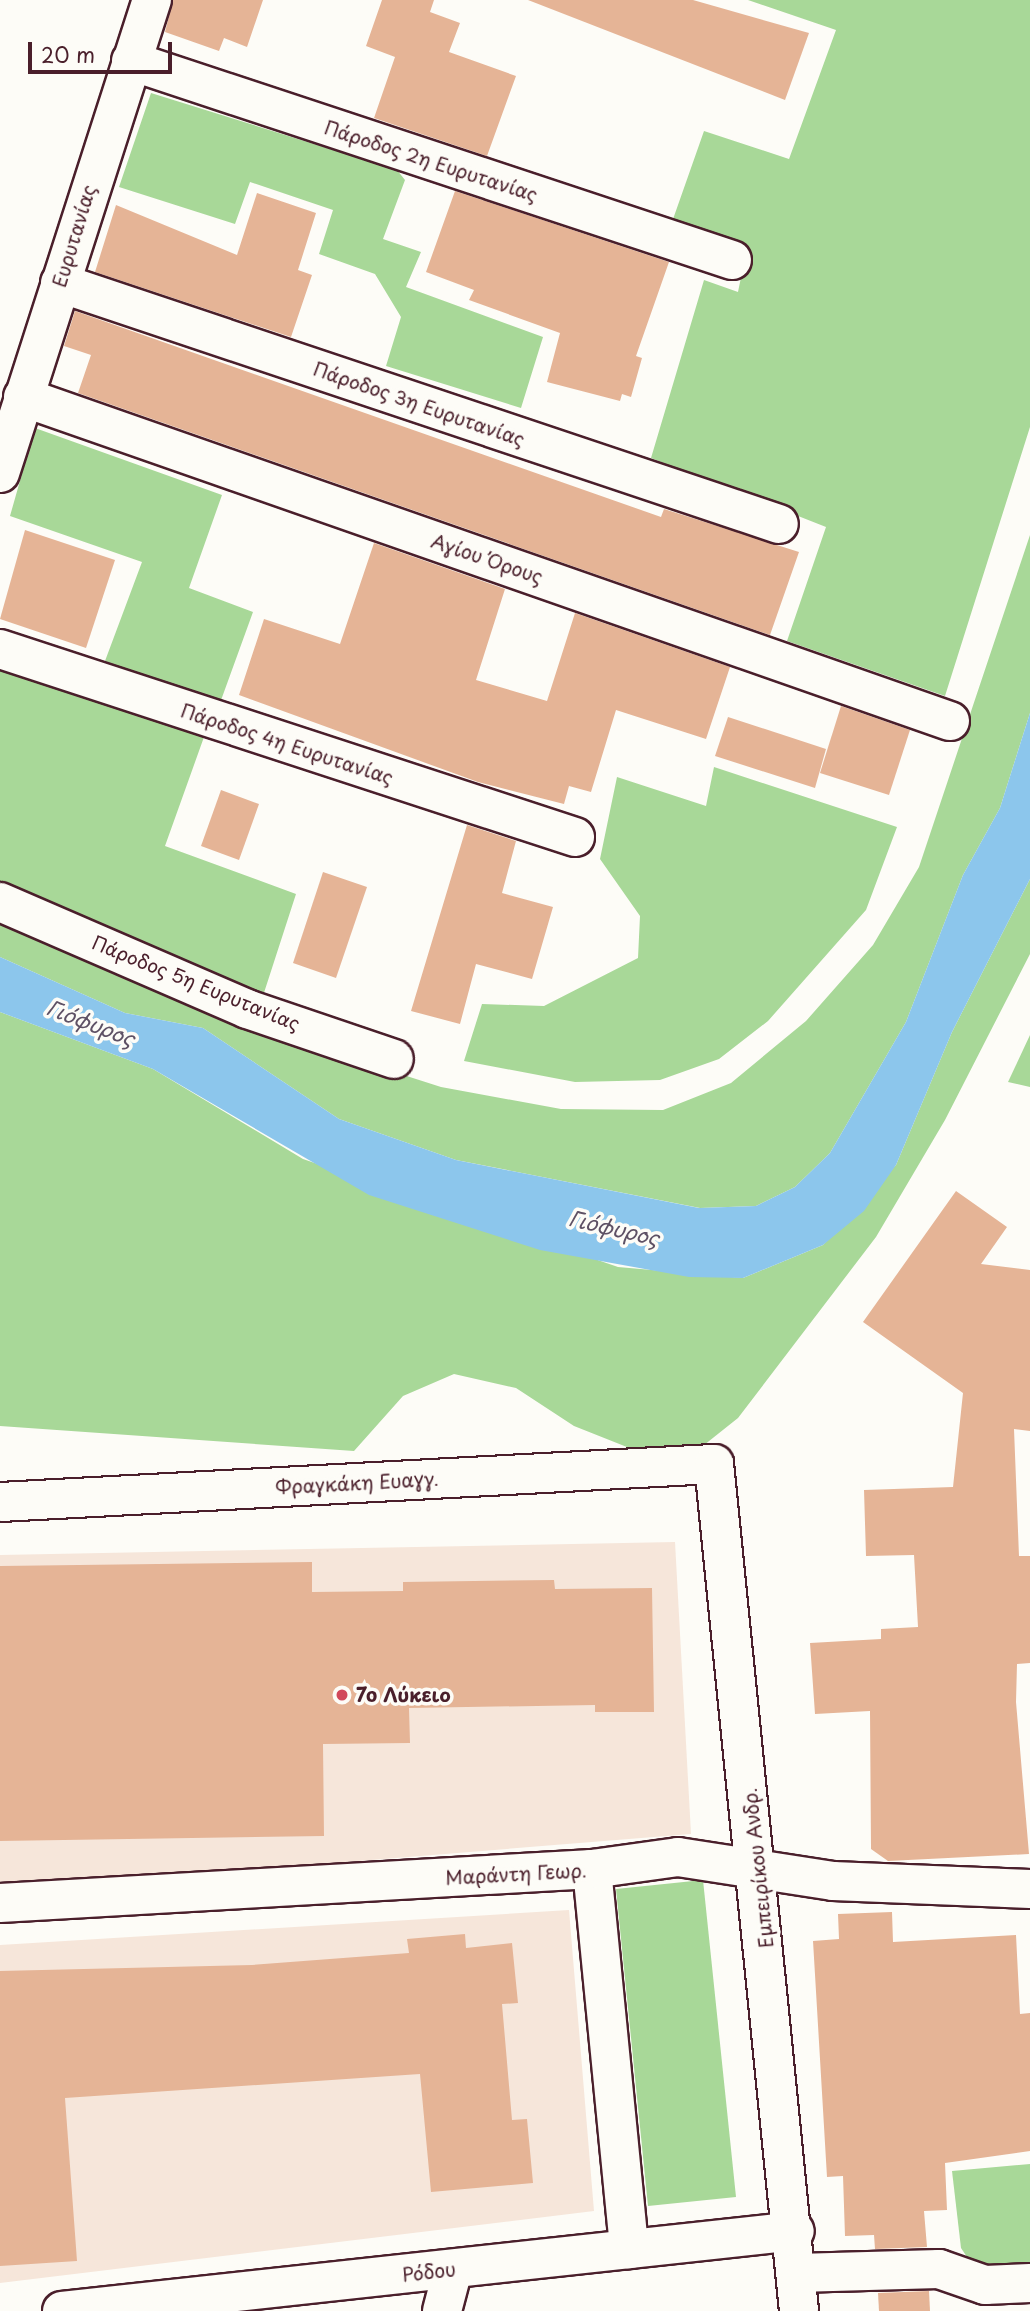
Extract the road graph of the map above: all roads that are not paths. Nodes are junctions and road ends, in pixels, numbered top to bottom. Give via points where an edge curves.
1 (152, 0) edge
2 (131, 61) junction
3 (732, 260) dead end
4 (60, 283) junction
5 (23, 397) junction
6 (0, 472) edge
7 (779, 524) dead end
8 (0, 649) edge
9 (950, 721) dead end
10 (575, 837) dead end
11 (0, 902) edge
12 (394, 1059) dead end
13 (714, 1464) joint
14 (0, 1502) edge
15 (759, 1868) junction
16 (592, 1870) junction
17 (1030, 1889) edge
18 (0, 1903) edge
19 (795, 2231) junction
20 (629, 2249) junction
21 (453, 2269) junction
22 (797, 2273) junction
23 (1030, 2283) edge
24 (62, 2311) edge
25 (442, 2311) edge
26 (799, 2311) edge

1 - 2 street, Ευρυτανίας
2 - 3 street, Πάροδος 2η Ευρυτανίας
2 - 4 street, Ευρυτανίας
4 - 5 street, Ευρυτανίας
4 - 7 street, Πάροδος 3η Ευρυτανίας
5 - 6 street, Ευρυτανίας
5 - 9 street, Αγίου Όρους
8 - 10 street, Πάροδος 4η Ευρυτανίας
11 - 12 street, Πάροδος 5η Ευρυτανίας via 247,1009
13 - 14 street, Φραγκάκη Ευαγγ.
13 - 15 street, Εμπειρίκου Ανδρ.
15 - 16 street, Μαράντη Γεωρ. via 678,1857
15 - 17 street, Μαράντη Γεωρ. via 833,1881
15 - 19 street, Εμπειρίκου Ανδρ.
16 - 18 street, Μαράντη Γεωρ.
16 - 20 street
19 - 20 street, Ρόδου
19 - 22 street, Εμπειρίκου Ανδρ.
20 - 21 street, Ρόδου
21 - 24 street, Ρόδου
21 - 25 street
22 - 23 street via 939,2269 985,2285
22 - 26 street, Εμπειρίκου Ανδρ.

